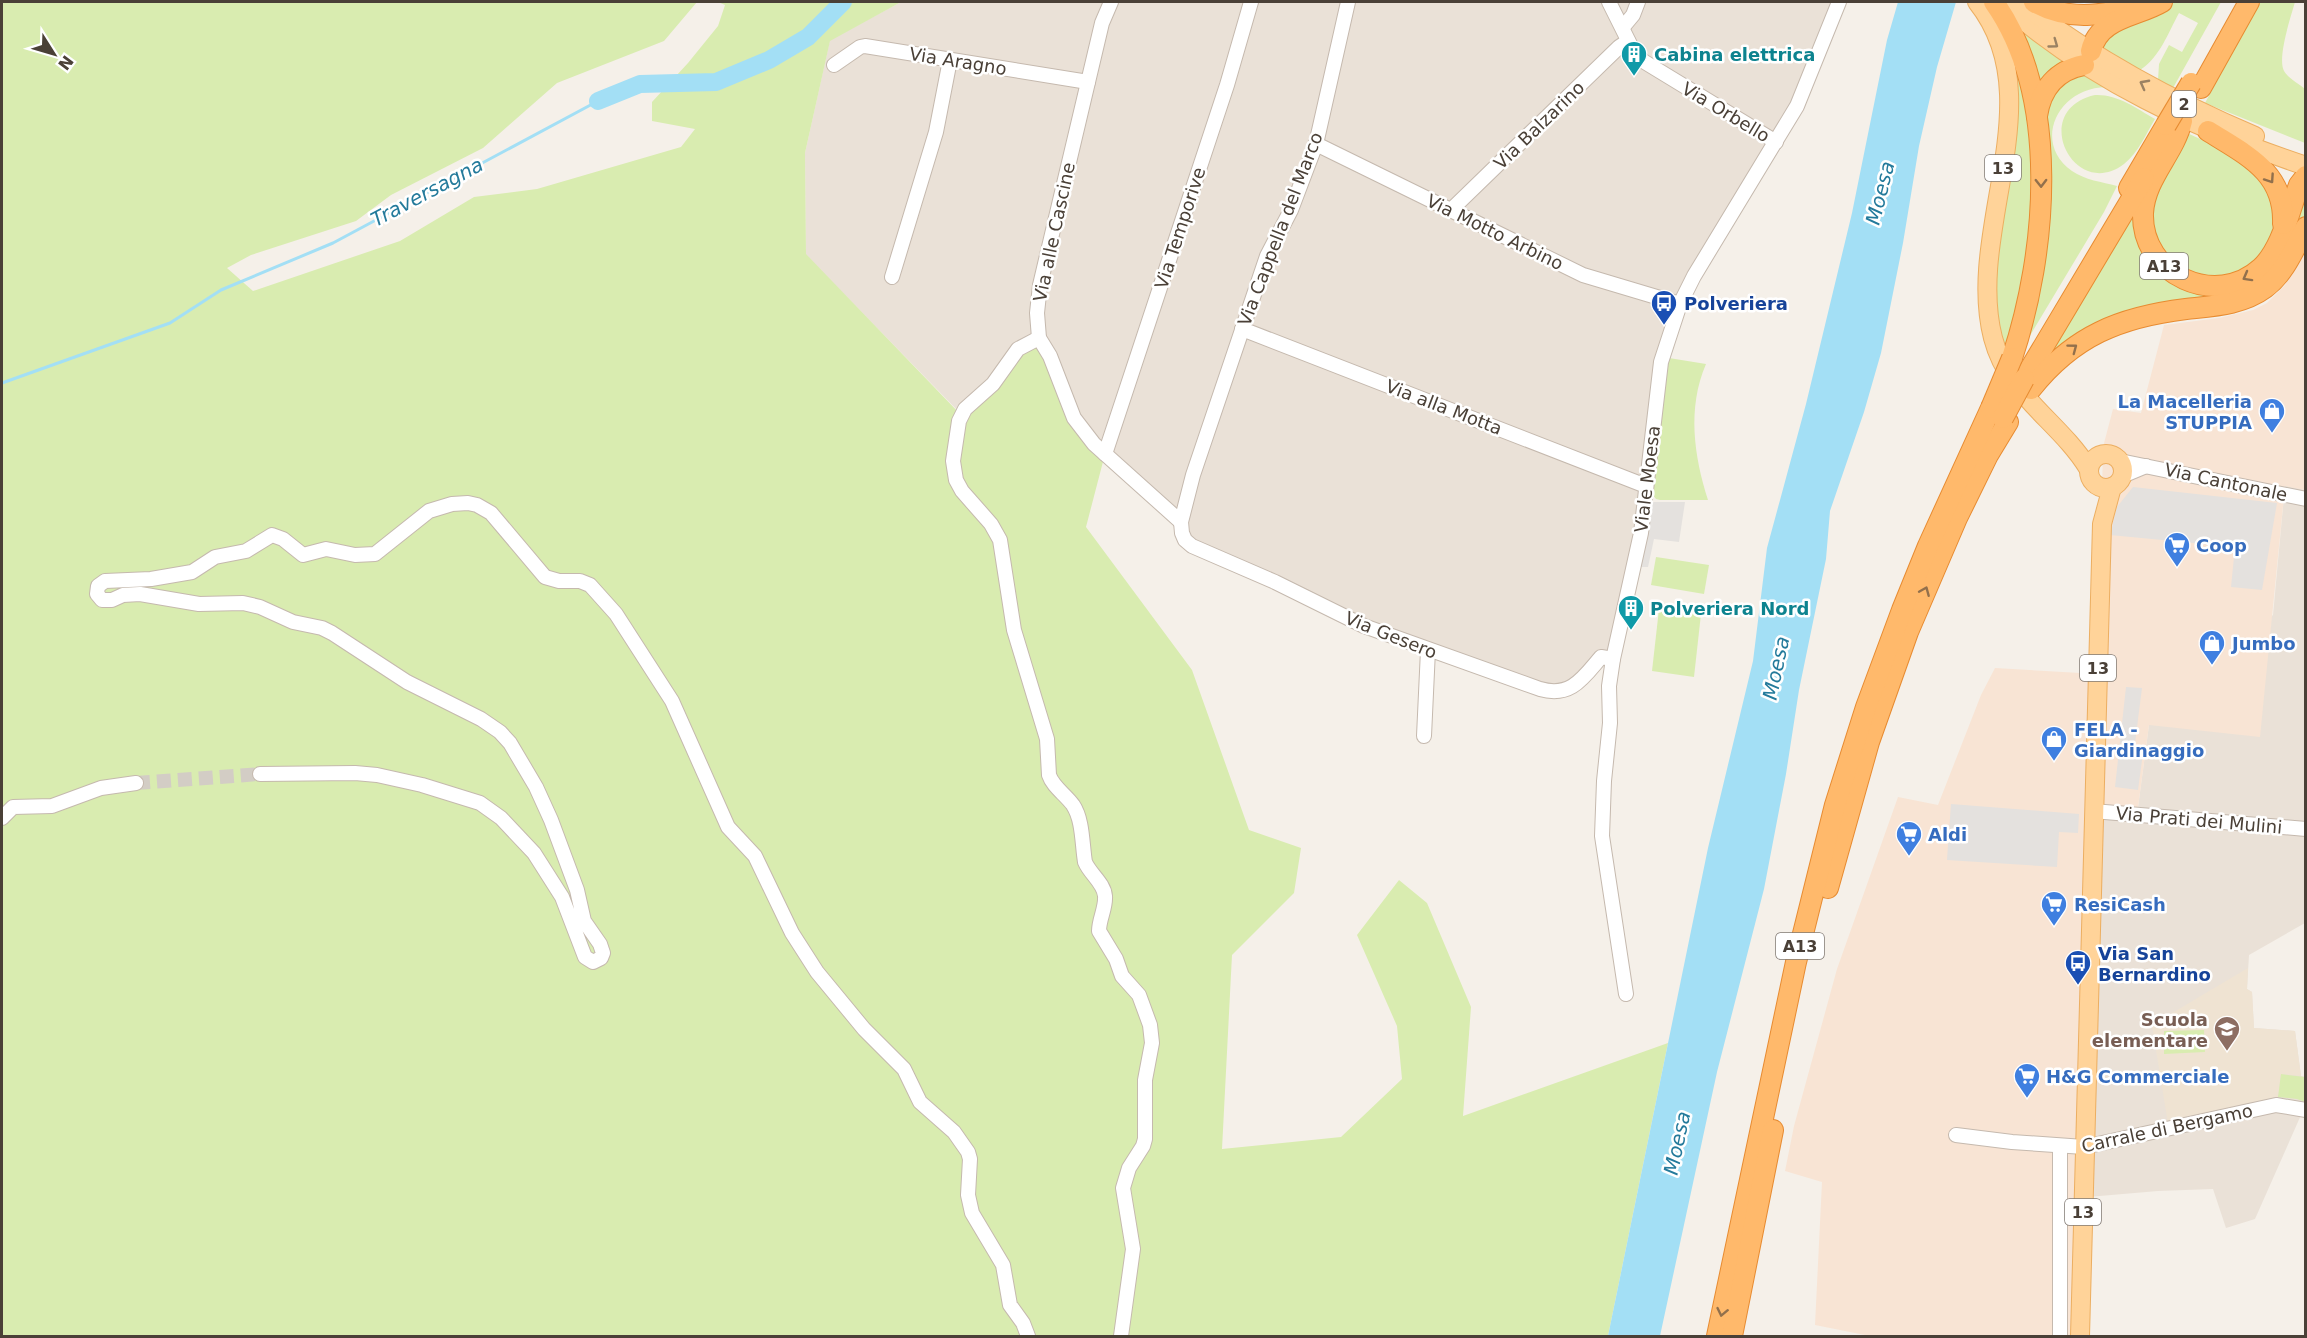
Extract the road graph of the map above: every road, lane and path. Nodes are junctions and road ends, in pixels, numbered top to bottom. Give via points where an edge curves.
1 (1111, 2) edge
2 (1251, 2) edge
3 (1348, 2) edge
4 (1609, 2) edge
5 (1638, 2) edge
6 (1839, 2) edge
7 (1977, 2) edge
8 (1994, 2) edge
9 (2001, 2) edge
10 (2020, 2) edge
11 (2149, 2) edge
12 (2162, 2) edge
13 (2236, 2) edge
14 (2248, 2) edge
15 (2028, 19) edge
16 (1623, 27) junction
17 (1628, 41) junction
18 (950, 60) junction
19 (2091, 63) junction
20 (834, 66) dead end
21 (1088, 82) junction
22 (2196, 86) junction
23 (2036, 124) junction
24 (2175, 127) junction
25 (2208, 131) junction
26 (1776, 142) junction
27 (1316, 144) junction
28 (2304, 157) edge
29 (2306, 176) edge
30 (1451, 210) junction
31 (2306, 227) edge
32 (2282, 233) junction
33 (892, 277) dead end
34 (1680, 304) junction
35 (1242, 329) junction
36 (1039, 338) junction
37 (2021, 374) junction
38 (2000, 415) junction
39 (1105, 454) junction
40 (2106, 472) junction
41 (1646, 486) junction
42 (2306, 499) edge
43 (1181, 522) junction
44 (1428, 650) junction
45 (1613, 659) junction
46 (1424, 736) dead end
47 (260, 774) tunnel mouth
48 (136, 783) tunnel mouth
49 (2093, 811) junction
50 (2, 818) edge
51 (2306, 829) edge
52 (1626, 994) dead end
53 (2306, 1110) edge
54 (1956, 1135) dead end
55 (2060, 1146) junction
56 (2084, 1147) junction
57 (1028, 1336) edge
58 (1122, 1336) edge
59 (1717, 1336) edge
60 (1732, 1336) edge
61 (2060, 1336) edge
62 (2080, 1336) edge

1 - 21 street, Via alle Cascine
2 - 39 street, Via Temporive
3 - 27 street, Via Cappella del Marco
4 - 16 street, Via Orbello
5 - 16 street
6 - 26 street, Viale Moesa via 1797,106
7 - 40 main road, 13 via 2000,45 2009,91 2008,134 1988,264 1991,329 2001,361 2015,385 2065,438
8 - 15 highway, A13
9 - 15 main road, 2
10 - 15 main road, 2
11 - 15 highway via 2107,13 2070,15 2047,9
12 - 19 highway via 2097,34
13 - 22 highway, A13
14 - 22 highway, A13
15 - 19 main road, 2
15 - 23 highway, A13 via 2025,66
16 - 17 street, Via Orbello
17 - 26 street, Via Orbello via 1652,68
17 - 30 street, Via Balzarino
18 - 20 street, Via Aragno via 866,46
18 - 21 street, Via Aragno
18 - 33 street via 936,132
19 - 23 highway, A13 via 2065,71 2048,86 2040,101
19 - 25 main road, 2 via 2155,106
28 -> 19 main road, 2 via 2117,69
21 - 36 street, Via alle Cascine via 1040,285
22 - 24 highway, A13, bridge
23 -> 37 highway, A13 via 2041,190
32 -> 24 highway, A13 via 2263,266 2229,285 2192,283 2163,265 2147,238 2145,203
24 - 37 highway, A13
25 - 28 main road, 2
25 -> 32 highway, A13 via 2250,157 2267,173 2281,203
26 - 34 street, Viale Moesa
27 - 30 street, Via Motto Arbino
27 - 35 street, Via Cappella del Marco via 1292,210 1267,256
29 - 32 highway, A13
30 - 34 street, Via Motto Arbino via 1583,275
37 -> 31 highway, A13 via 2049,368 2092,335 2115,324 2143,315 2235,302 2260,292 2284,267
34 - 41 street, Viale Moesa via 1659,370
35 - 41 street, Via alla Motta
35 - 43 street, Via Cappella del Marco
36 - 39 street, Via alle Cascine via 1074,418
36 - 58 street via 1018,349 993,384 965,409 952,461 962,491 1000,540 1014,630 1047,739 1048,775 1077,813 1085,862 1105,897 1099,931 1122,976 1139,995 1152,1035 1145,1086 1145,1139 1123,1188 1134,1249
37 - 38 highway, A13
38 -> 59 highway, A13 via 1968,461 1928,546 1866,707 1835,805 1794,974
60 -> 38 highway, A13 via 1804,990 1846,815 1908,632 1956,518 1988,455
39 - 43 street, Via alle Cascine
40 - 42 street, Via Cantonale via 2146,466
40 - 49 main road, 13
41 - 45 street, Viale Moesa via 1641,533
43 - 44 street, Via Gesero via 1185,540 1192,546 1364,626
44 - 45 street, Via Gesero via 1554,693 1575,684 1601,657
44 - 46 street
45 - 52 street, Viale Moesa via 1602,836
47 - 57 street via 377,776 422,785 491,809 534,853 562,897 585,957 597,961 603,948 584,921 565,857 540,795 510,743 490,725 407,682 322,628 293,622 256,606 231,602 199,604 140,594 106,601 97,594 98,586 105,580 151,579 192,572 215,557 246,551 272,535 303,555 326,549 355,555 375,554 429,511 460,503 477,505 491,513 545,577 590,585 616,614 672,701 728,827 755,856 792,933 864,1029 904,1069 920,1102 945,1122 968,1152 972,1212 1003,1265 1010,1305
48 - 50 street via 101,788 52,806 13,807
49 - 51 street, Via Prati dei Mulini
49 - 56 main road, 13
53 - 56 street, Carrale di Bergamo via 2276,1105
54 - 55 street, Carrale di Bergamo
55 - 56 street, Carrale di Bergamo
55 - 61 street
56 - 62 main road, 13

